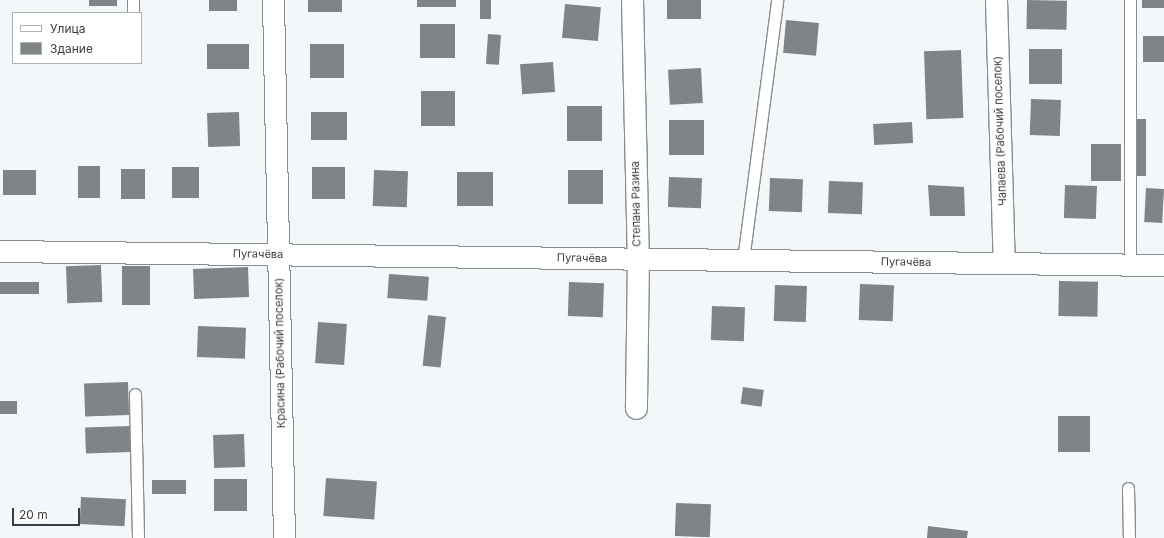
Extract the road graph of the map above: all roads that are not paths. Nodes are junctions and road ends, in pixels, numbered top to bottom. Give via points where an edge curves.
1 (133, 0) edge
2 (273, 0) edge
3 (632, 0) edge
4 (777, 0) edge
5 (996, 0) edge
6 (1130, 0) edge
7 (133, 12) edge
8 (0, 251) edge
9 (279, 254) junction
10 (638, 259) junction
11 (743, 260) junction
12 (1004, 263) junction
13 (1130, 264) junction
14 (1164, 265) edge
15 (135, 394) dead end
16 (636, 408) dead end
17 (1128, 488) dead end
18 (138, 538) edge
19 (284, 538) edge
20 (1129, 538) edge

1 - 7 lane
2 - 9 street, Красина (Рабочий поселок)
3 - 10 street, Степана Разина
4 - 11 lane
5 - 12 street, Чапаева (Рабочий поселок)
6 - 13 lane
8 - 9 street, Пугачёва
9 - 10 street, Пугачёва
9 - 19 street, Красина (Рабочий поселок)
10 - 11 street, Пугачёва
10 - 16 street, Степана Разина
11 - 12 street, Пугачёва
12 - 13 street, Пугачёва
13 - 14 street, Пугачёва
15 - 18 lane
17 - 20 lane

